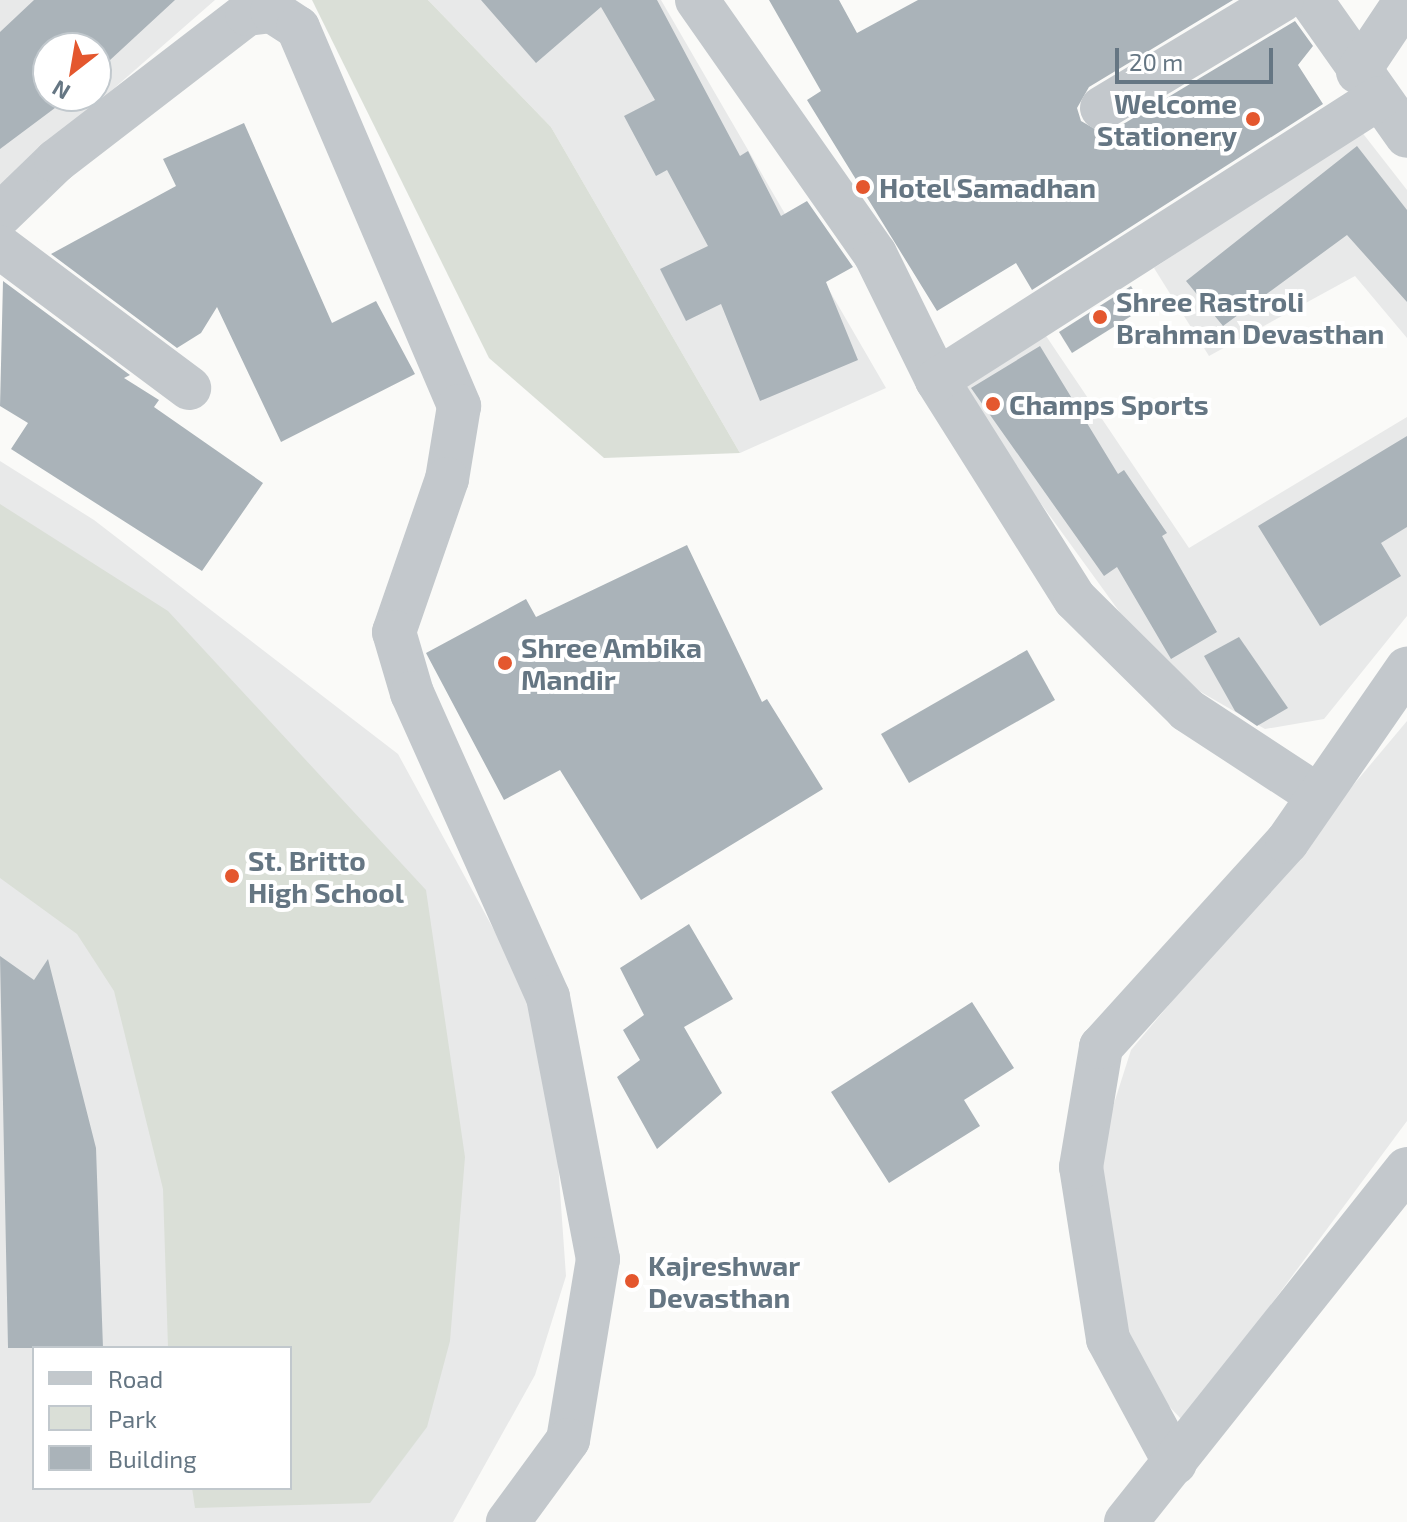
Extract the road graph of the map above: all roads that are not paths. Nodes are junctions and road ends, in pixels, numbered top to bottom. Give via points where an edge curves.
1 (697, 0) edge
2 (1282, 0) edge
3 (1311, 0) edge
4 (1406, 0) edge
5 (1369, 85) junction
6 (1102, 108) dead end
7 (1407, 136) edge
8 (0, 215) edge
9 (0, 247) edge
10 (937, 380) junction
11 (189, 388) dead end
12 (1407, 669) edge
13 (1317, 795) junction
14 (1407, 1169) edge
15 (1175, 1463) junction
16 (1148, 1514) edge
17 (508, 1522) edge

1 - 10 street via 875,254
2 - 6 street
3 - 5 street
4 - 5 street
5 - 7 street
5 - 10 street
8 - 17 street via 56,161 247,14 272,11 298,28 459,406 447,479 394,632 412,693 548,997 598,1259 568,1440
9 - 11 street
10 - 13 street via 1075,599 1187,710
12 - 13 street
13 - 15 street via 1287,842 1101,1047 1081,1167 1108,1339
14 - 15 street
15 - 16 street

